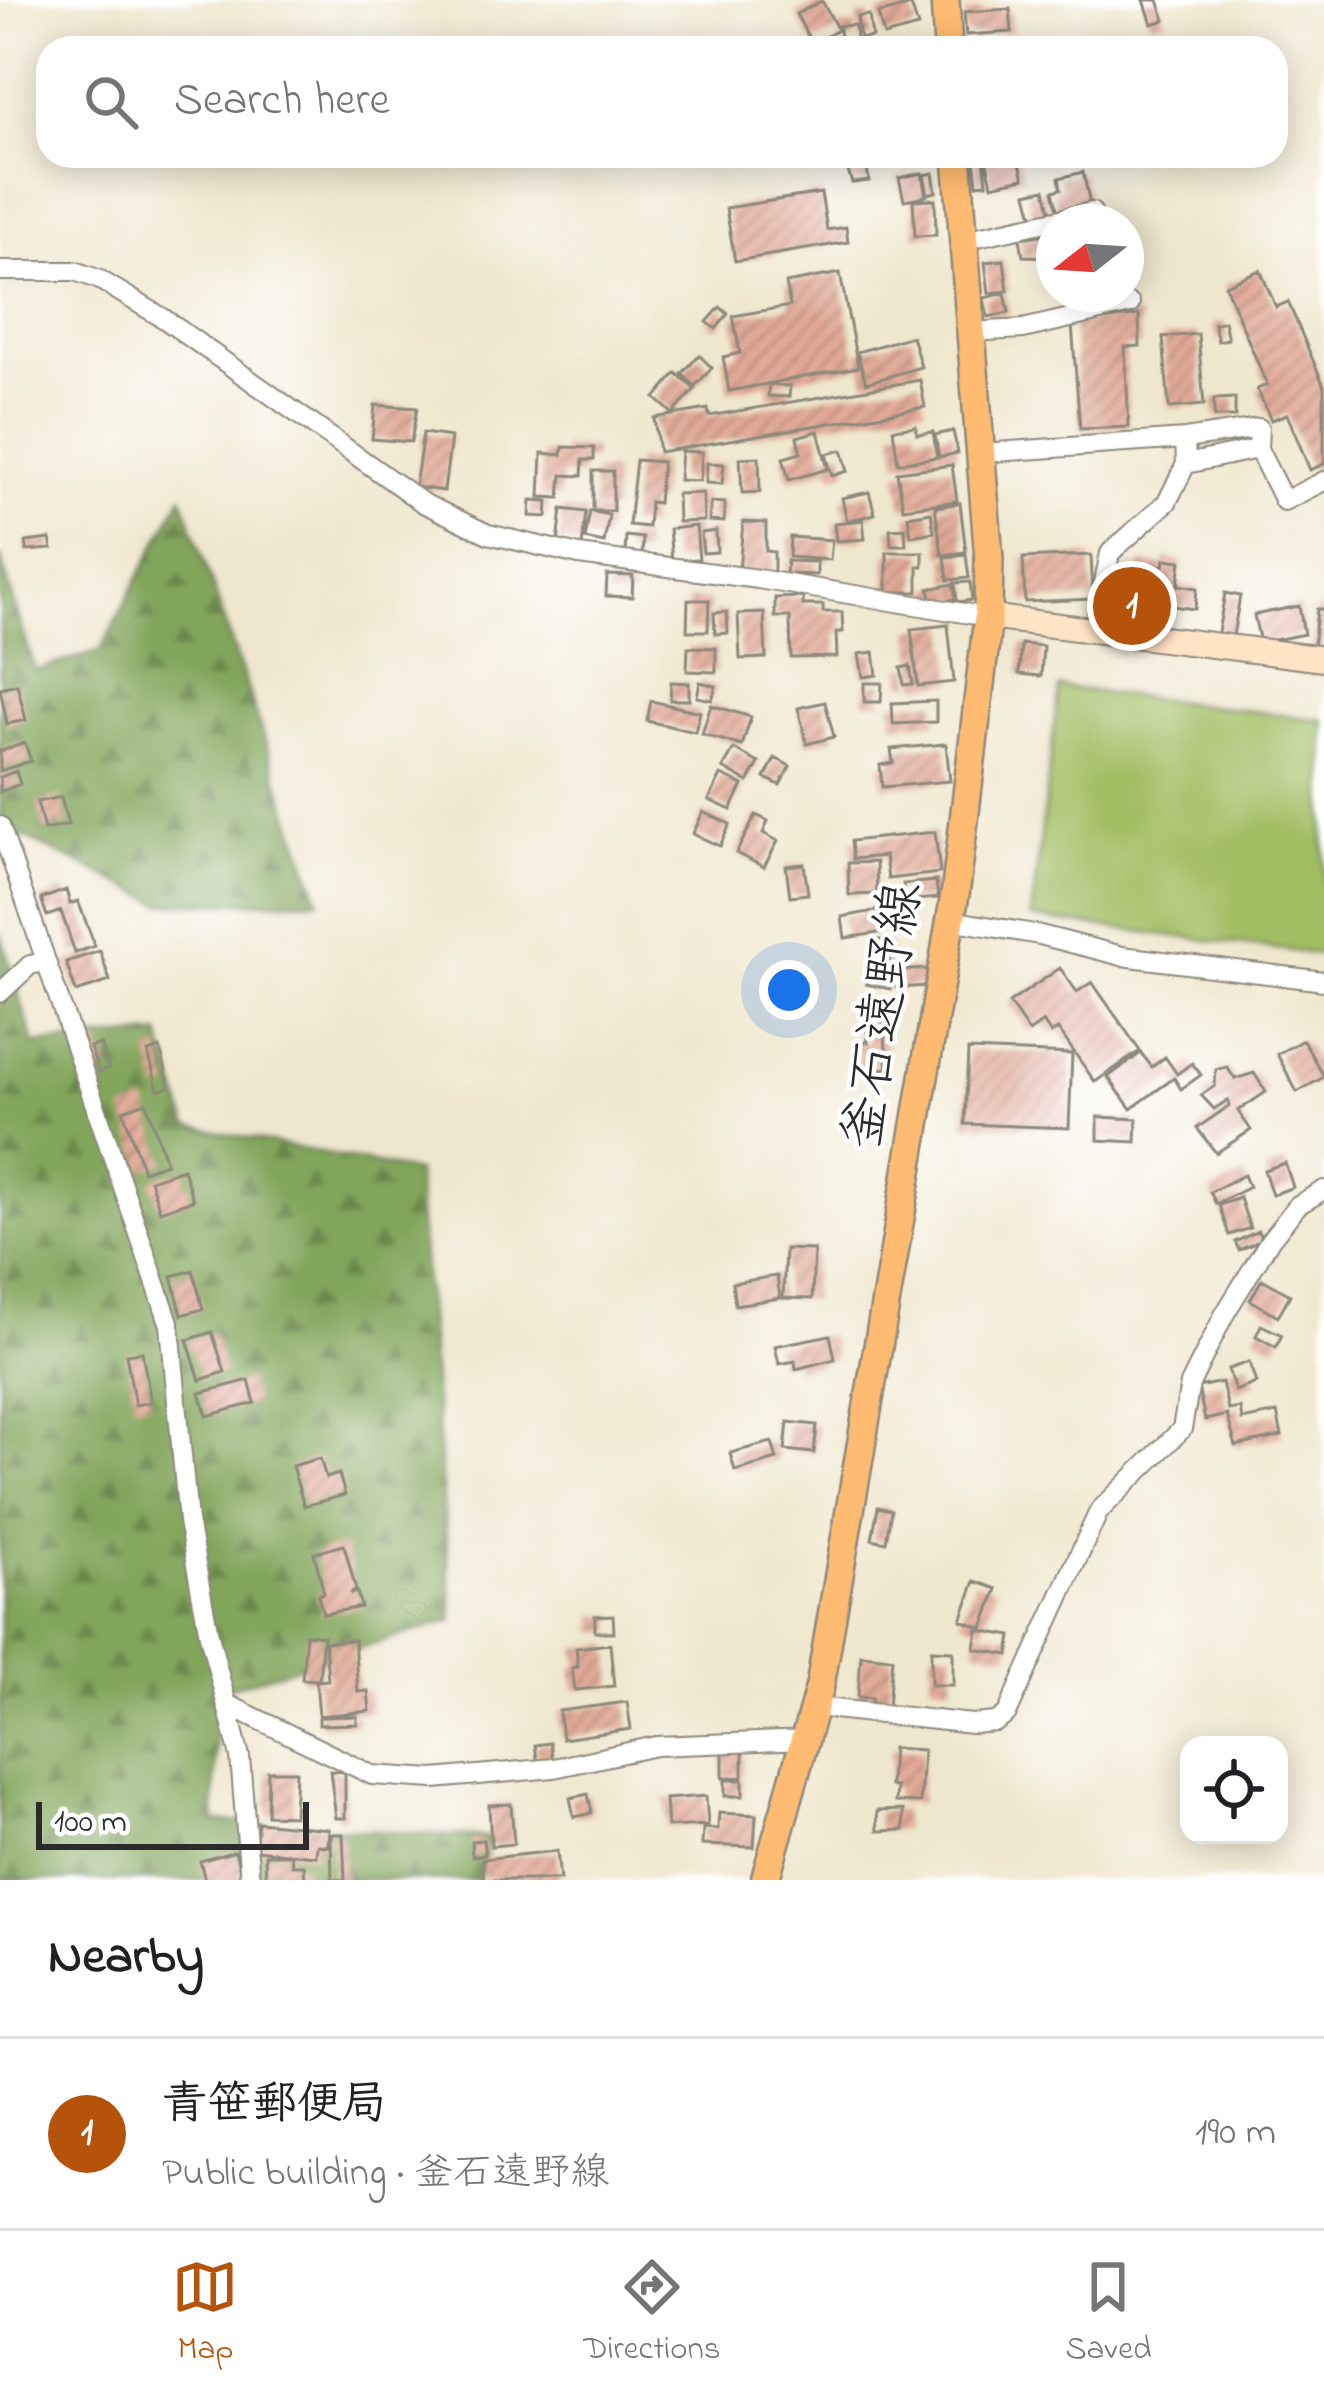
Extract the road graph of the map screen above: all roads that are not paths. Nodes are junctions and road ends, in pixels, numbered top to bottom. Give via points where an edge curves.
1 (945, 0) edge
2 (947, 36) edge
3 (958, 168) edge
4 (1036, 224) edge
5 (964, 240) junction
6 (0, 271) edge
7 (1096, 312) edge
8 (971, 332) junction
9 (1185, 440) junction
10 (1258, 449) junction
11 (981, 453) junction
12 (1186, 464) junction
13 (1324, 481) edge
14 (988, 617) junction
15 (1094, 631) junction
16 (1324, 658) edge
17 (0, 826) edge
18 (950, 920) junction
19 (45, 962) junction
20 (1324, 981) edge
21 (0, 993) edge
22 (1324, 1190) edge
23 (227, 1704) junction
24 (816, 1707) junction
25 (806, 1740) junction
26 (250, 1880) edge
27 (765, 1880) edge

1 - 2 main road
3 - 5 main road, 釜石遠野線
4 - 5 street
5 - 8 main road, 釜石遠野線
6 - 14 street via 100,280 423,502 488,534
7 - 8 street
8 - 11 main road, 釜石遠野線
9 - 10 street via 1259,428
9 - 11 street
9 - 12 street
10 - 12 street
10 - 13 street via 1284,501
11 - 14 main road, 釜石遠野線
12 - 15 street via 1167,502 1110,554
14 - 15 street
14 - 18 main road, 釜石遠野線
15 - 16 street
17 - 19 street
18 - 20 street via 1122,956
18 - 24 main road, 釜石遠野線
19 - 21 street via 30,965
19 - 23 street via 170,1325 188,1521
22 - 24 street via 1298,1205 1224,1315 1190,1384 1182,1429 1099,1511 1007,1714 972,1724
23 - 25 street via 391,1778 554,1768 656,1746
23 - 26 street via 240,1757
24 - 25 main road, 釜石遠野線
25 - 27 main road, 釜石遠野線

